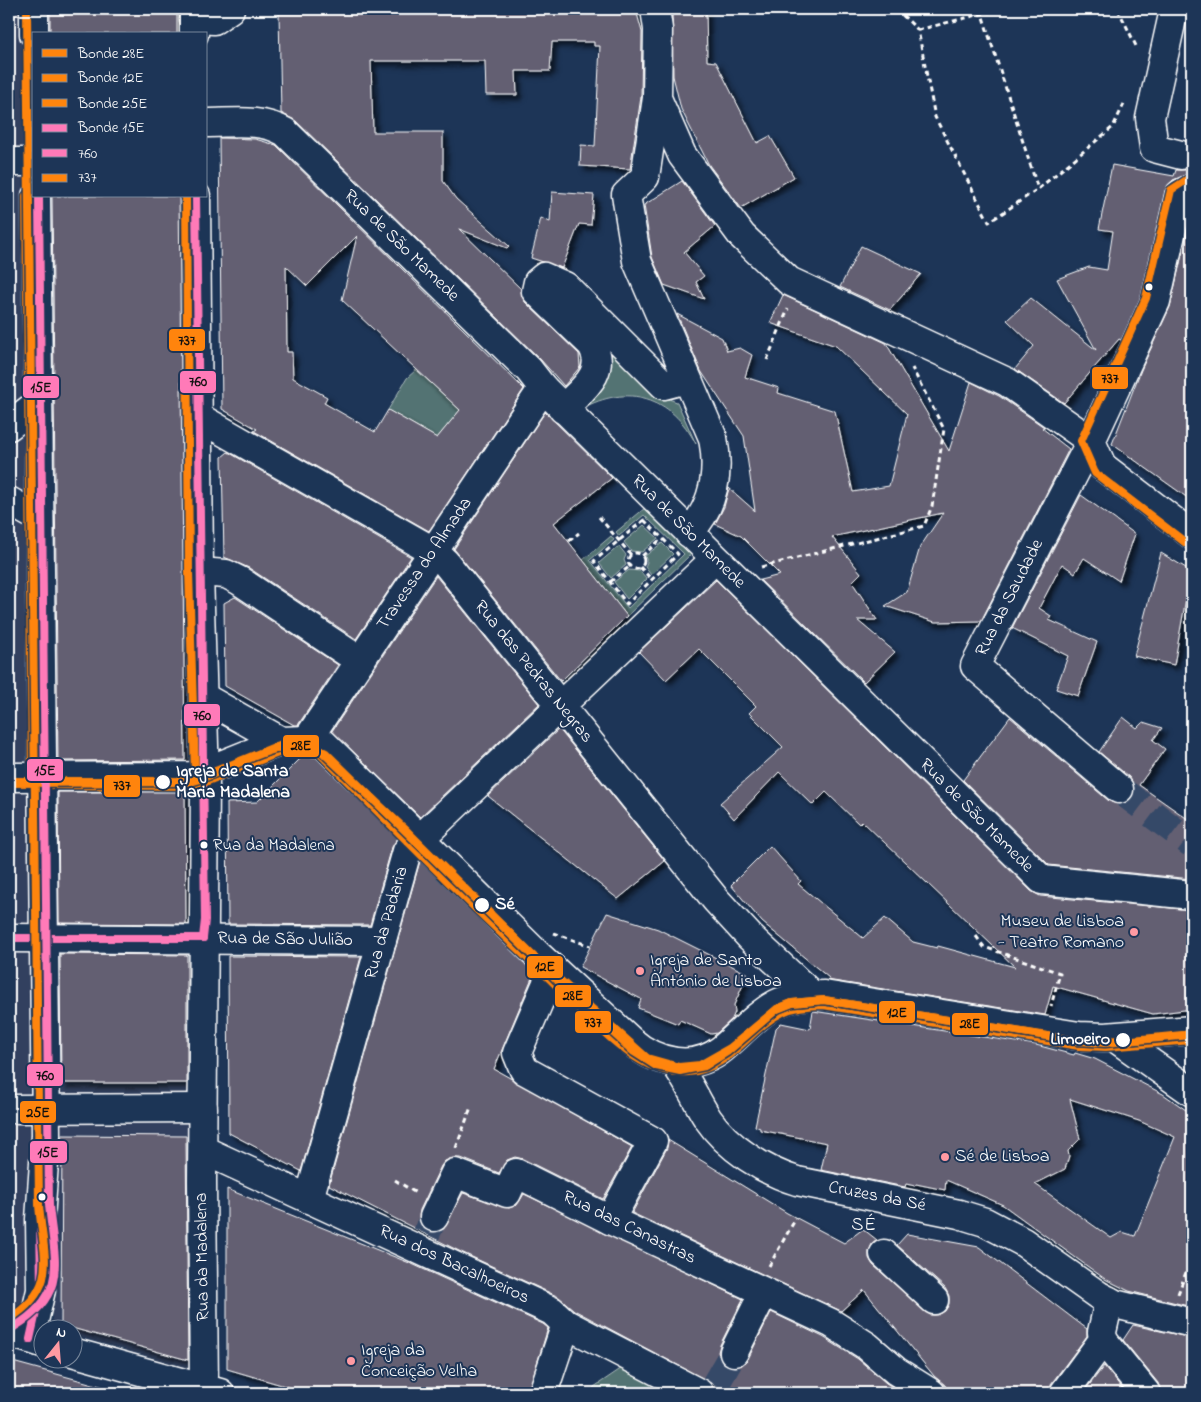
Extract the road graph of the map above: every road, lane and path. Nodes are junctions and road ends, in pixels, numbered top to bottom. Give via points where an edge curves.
1 (34, 9) edge
2 (230, 9) edge
3 (655, 9) edge
4 (896, 9) edge
5 (982, 9) edge
6 (1001, 9) edge
7 (1118, 9) edge
8 (982, 14) junction
9 (1180, 17) edge
10 (194, 21) edge
11 (918, 30) junction
12 (34, 32) edge
13 (1137, 53) dead end
14 (657, 98) junction
15 (1125, 102) dead end
16 (208, 123) edge
17 (1186, 156) edge
18 (9, 162) edge
19 (32, 162) edge
20 (1192, 188) edge
21 (1038, 189) junction
22 (36, 198) edge
23 (196, 198) edge
24 (792, 301) dead end
25 (891, 327) junction
26 (767, 360) dead end
27 (687, 380) junction
28 (542, 388) junction
29 (38, 403) junction
30 (563, 408) junction
31 (198, 417) junction
32 (9, 426) edge
33 (1091, 441) junction
34 (9, 501) edge
35 (599, 517) dead end
36 (40, 518) junction
37 (579, 533) dead end
38 (676, 535) junction
39 (1192, 535) edge
40 (569, 541) dead end
41 (619, 541) junction
42 (433, 551) junction
43 (630, 554) junction
44 (642, 556) junction
45 (715, 559) junction
46 (630, 566) junction
47 (640, 567) junction
48 (758, 568) dead end
49 (199, 572) junction
50 (652, 580) junction
51 (610, 582) junction
52 (360, 661) junction
53 (203, 697) junction
54 (560, 707) junction
55 (294, 741) junction
56 (205, 773) junction
57 (9, 777) edge
58 (42, 777) junction
59 (1119, 790) tunnel mouth
60 (420, 838) junction
61 (1192, 895) edge
62 (555, 932) dead end
63 (976, 936) dead end
64 (9, 938) edge
65 (44, 938) junction
66 (203, 938) junction
67 (382, 941) junction
68 (590, 946) dead end
69 (553, 969) junction
70 (812, 995) junction
71 (1192, 1030) edge
72 (1044, 1031) junction
73 (1114, 1037) junction
74 (674, 1062) junction
75 (1192, 1092) edge
76 (471, 1107) dead end
77 (203, 1108) junction
78 (9, 1109) edge
79 (45, 1109) junction
80 (203, 1150) junction
81 (455, 1162) junction
82 (309, 1199) junction
83 (796, 1218) dead end
84 (610, 1220) junction
85 (427, 1233) junction
86 (884, 1254) dead end
87 (1192, 1256) edge
88 (764, 1292) junction
89 (934, 1300) dead end
90 (1109, 1301) junction
91 (1175, 1302) dead end
92 (566, 1324) junction
93 (1192, 1324) edge
94 (27, 1338) edge
95 (1103, 1340) junction
96 (734, 1352) tunnel mouth
97 (82, 1355) edge
98 (212, 1391) edge
99 (709, 1391) edge
100 (543, 1393) edge
101 (931, 1393) edge
102 (1064, 1393) edge
103 (1146, 1393) edge

1 - 12 street
2 - 10 street via 214,20
3 - 14 street via 658,29
4 - 11 path
5 - 8 path
6 - 8 path
7 - 13 path via 1137,45
8 - 11 path
8 - 21 path
9 - 17 street via 1150,118 1154,148
11 - 21 path via 935,117 989,222
14 - 25 street via 682,155 742,236 789,281
14 - 27 street via 645,177 626,195 635,254
15 - 21 path via 1112,128
16 - 28 street, Rua de São Mamede via 258,122 285,132 522,364
18 - 19 street
20 - 33 street via 1180,194 1156,301
22 - 29 street
23 - 31 street, Rua da Madalena
24 - 26 path
25 - 33 street via 1007,382
25 - 48 path via 944,429 932,506 924,526
27 - 30 street via 664,385 565,286 544,277 538,282 536,291 592,345 597,355 598,368 593,378
27 - 38 street via 713,438 716,468 712,497 699,522
28 - 30 street, Rua de São Mamede
28 - 42 street, Travessa do Almada
29 - 32 street
29 - 36 street
30 - 38 street, Rua de São Mamede
31 - 42 street, Rua das Pedras Negras
31 - 49 street, Rua da Madalena
33 - 39 street via 1102,466
33 - 59 street, Rua da Saudade via 975,666
34 - 36 street
35 - 41 path
36 - 58 street
37 - 40 path
38 - 41 path via 644,520
38 - 44 path
38 - 45 street, Rua de São Mamede
38 - 50 path via 678,554
41 - 43 path
41 - 51 path via 594,561
42 - 52 street, Travessa do Almada
42 - 54 street, Rua das Pedras Negras
43 - 44 path
43 - 46 path
44 - 47 path
45 - 54 street, Rua da Padaria
45 - 61 street, Rua de São Mamede via 1042,880
46 - 47 path
46 - 51 path
47 - 50 path
49 - 52 street via 221,573 240,581
49 - 53 street, Rua da Madalena
50 - 51 path via 627,604
52 - 55 street, Travessa do Almada
53 - 55 street
53 - 56 street, Rua da Madalena
54 - 60 street, Rua da Padaria
54 - 70 street, Rua das Pedras Negras via 716,900
55 - 56 street
55 - 60 street via 323,743
56 - 58 street via 194,776
56 - 66 street, Rua da Madalena
57 - 58 street
58 - 65 street
60 - 67 street, Rua da Padaria via 407,851
60 - 69 street
62 - 68 path
63 - 72 path via 984,947 1060,973
64 - 65 street, Rua de São Julião
65 - 66 street, Rua de São Julião
65 - 79 street
66 - 67 street, Rua de São Julião via 228,941
66 - 77 street, Rua da Madalena
67 - 82 street, Rua da Padaria
69 - 74 street via 643,1052
69 - 84 street via 517,1053 524,1070 653,1141
70 - 72 street
70 - 74 street via 790,998 775,1005 721,1050 706,1058
71 - 73 street
72 - 73 street
73 - 75 street
74 - 90 street, Cruzes da Sé via 714,1126 735,1148 776,1173 797,1181 980,1220 1023,1242
76 - 81 path
77 - 79 street
77 - 80 street, Rua da Madalena
78 - 79 street
79 - 94 street via 40,1219 41,1290
80 - 82 street, Rua dos Bacalhoeiros
80 - 98 street, Rua da Madalena
81 - 84 street, Rua das Canastras via 507,1193 516,1173
81 - 85 street
82 - 85 street, Rua dos Bacalhoeiros
83 - 88 path via 767,1270
84 - 88 street, Rua das Canastras
85 - 92 street, Rua dos Bacalhoeiros via 552,1310
86 - 89 street
87 - 91 path
88 - 96 street
88 - 101 street, Rua das Canastras via 831,1323
90 - 93 street, Cruzes da Sé via 1132,1310
90 - 95 street
92 - 99 street, Rua dos Bacalhoeiros
92 - 100 street
95 - 102 street
95 - 103 street
97 - 98 street

